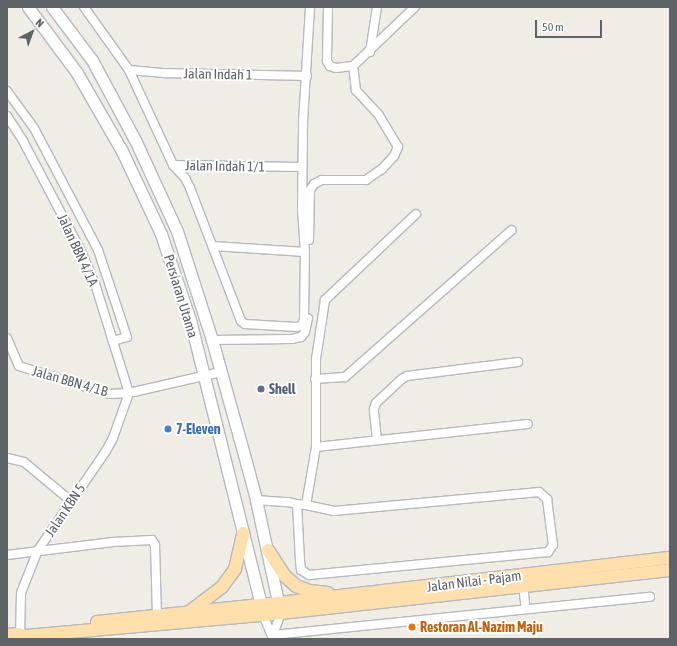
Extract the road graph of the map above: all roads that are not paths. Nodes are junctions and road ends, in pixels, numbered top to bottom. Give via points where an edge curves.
1 (28, 7) edge
2 (52, 7) edge
3 (84, 7) edge
4 (310, 7) edge
5 (328, 7) edge
6 (378, 7) edge
7 (415, 7) edge
8 (370, 52) junction
9 (353, 66) junction
10 (129, 70) junction
11 (307, 76) junction
12 (7, 91) edge
13 (7, 116) edge
14 (173, 165) junction
15 (302, 167) junction
16 (78, 212) junction
17 (416, 214) dead end
18 (64, 219) junction
19 (512, 230) dead end
20 (213, 246) junction
21 (305, 252) junction
22 (7, 338) edge
23 (212, 340) junction
24 (113, 341) junction
25 (518, 362) dead end
26 (221, 372) junction
27 (203, 376) junction
28 (315, 380) junction
29 (129, 393) junction
30 (528, 424) dead end
31 (377, 440) junction
32 (316, 447) junction
33 (7, 458) edge
34 (256, 500) junction
35 (70, 501) junction
36 (301, 504) junction
37 (243, 533) junction
38 (38, 550) junction
39 (268, 550) junction
40 (7, 555) edge
41 (670, 558) edge
42 (670, 570) edge
43 (523, 586) junction
44 (345, 596) junction
45 (650, 597) dead end
46 (280, 608) junction
47 (526, 609) junction
48 (262, 610) junction
49 (188, 613) junction
50 (157, 616) junction
51 (83, 635) edge
52 (15, 636) edge
53 (273, 637) edge

1 - 27 main road, Persiaran Utama via 77,73 122,151 142,193 161,234 190,320
2 - 23 main road, Persiaran Utama via 92,60 136,142 177,231
3 - 10 street, Jalan Indah 1/1
4 - 11 street
5 - 9 street via 327,61 330,66 336,68
6 - 8 street
7 - 8 street
8 - 9 street
9 - 23 street via 356,90 379,115 398,147 394,156 382,169 366,180 322,180 314,184 310,190 308,325 305,332 301,337 292,339
10 - 11 street, Jalan Indah 1
10 - 14 street, Jalan Indah 1/1
11 - 15 street
12 - 16 street via 34,128
13 - 18 street, Jalan BBN 4/1A
14 - 15 street, Jalan Indah 1/1
14 - 20 street via 190,188
15 - 21 street
16 - 18 street
16 - 24 street via 98,250 127,337
17 - 28 street via 325,300
18 - 24 street, Jalan BBN 4/1A via 96,287
19 - 28 street via 345,377
20 - 21 street
20 - 21 street via 241,321 245,324 297,327 302,325
22 - 29 street, Jalan BBN 4/1B via 19,366 109,394
23 - 26 main road, Persiaran Utama
24 - 29 street, Jalan BBN 4/1A
25 - 31 street via 407,376 376,403 374,409
26 - 27 street, Jalan BBN 4/1B
26 - 34 main road, Persiaran Utama
27 - 29 street, Jalan BBN 4/1B
27 - 37 main road, Persiaran Utama
28 - 32 street
29 - 35 street, Jalan KBN 5 via 106,451
30 - 31 street
31 - 32 street
32 - 36 street
33 - 35 street via 24,462
34 - 36 street
34 - 39 main road, Persiaran Utama
35 - 38 street, Jalan KBN 5
36 - 36 street via 334,511 539,492 547,499 553,545 548,552 309,575 301,570
37 - 48 main road, Persiaran Utama
37 - 49 main road via 235,569 222,587
38 - 40 street
38 - 50 street via 152,540 156,545
38 - 52 street, Jalan KBN 5 via 21,593
39 - 44 main road via 296,586
39 - 46 main road, Persiaran Utama
41 - 44 main road, Jalan Nilai - Pajam
42 - 43 main road, Jalan Nilai - Pajam
43 - 46 main road, Jalan Nilai - Pajam
43 - 47 street
44 - 46 main road, Jalan Nilai - Pajam
45 - 47 street
46 - 48 main road
46 - 53 street
47 - 53 street
48 - 49 main road
48 - 51 main road
48 - 53 street
49 - 50 main road
50 - 52 main road via 25,630
51 - 52 main road

